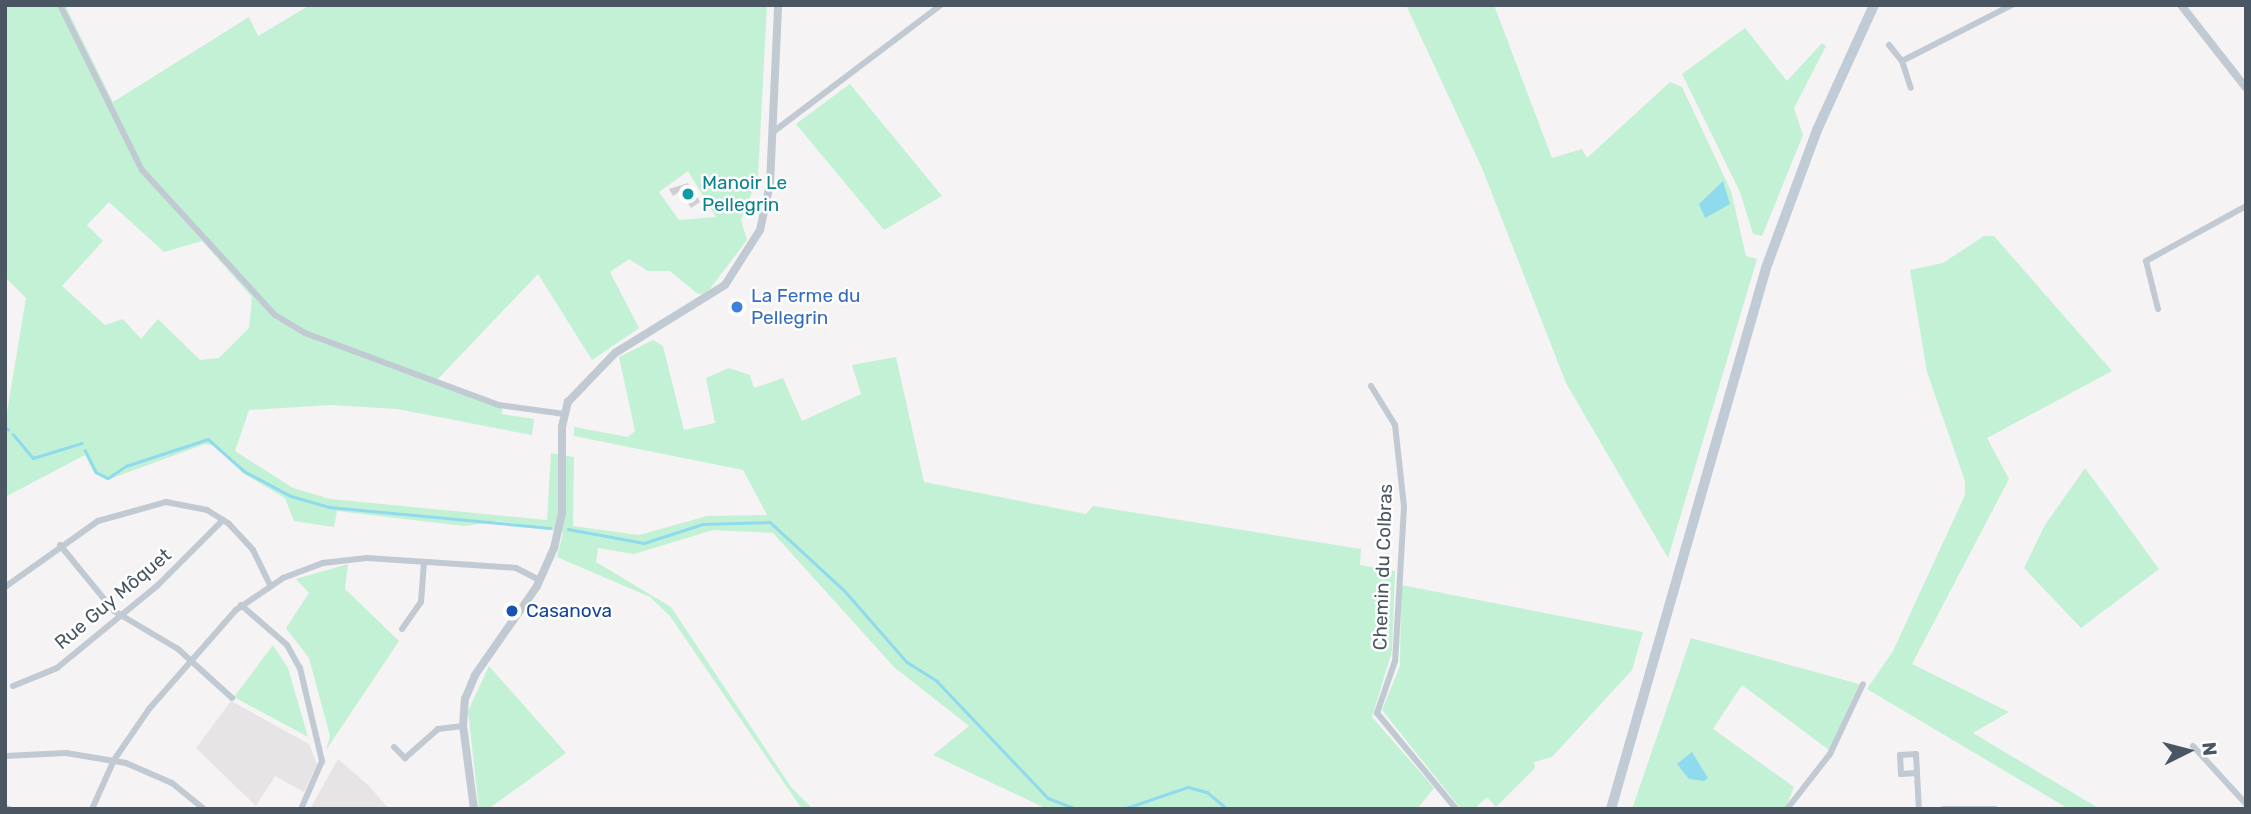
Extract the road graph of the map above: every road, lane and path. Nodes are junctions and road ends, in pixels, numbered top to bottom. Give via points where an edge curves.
1 (60, 5) edge
2 (778, 5) edge
3 (941, 5) edge
4 (1874, 5) edge
5 (2012, 5) edge
6 (2181, 5) edge
7 (1889, 45) dead end
8 (1902, 61) junction
9 (1911, 88) dead end
10 (2246, 88) edge
11 (773, 132) junction
12 (2246, 206) edge
13 (2158, 309) dead end
14 (1371, 386) dead end
15 (564, 414) junction
16 (223, 520) junction
17 (60, 545) junction
18 (424, 562) junction
19 (540, 580) junction
20 (270, 585) junction
21 (5, 587) edge
22 (241, 605) junction
23 (119, 615) junction
24 (402, 629) dead end
25 (191, 661) junction
26 (1863, 684) dead end
27 (13, 686) dead end
28 (232, 698) dead end
29 (463, 726) junction
30 (2193, 746) dead end
31 (394, 747) dead end
32 (5, 756) edge
33 (114, 760) junction
34 (1917, 773) dead end
35 (2246, 804) edge
36 (92, 809) edge
37 (204, 809) edge
38 (301, 809) edge
39 (474, 809) edge
40 (1456, 809) edge
41 (1611, 809) edge
42 (1787, 809) edge
43 (1919, 809) edge
44 (1944, 809) edge
45 (1995, 809) edge

1 - 15 street via 142,170 280,319 499,405
2 - 11 street
3 - 11 street
4 - 41 main road via 1812,143 1766,268
5 - 8 street
6 - 10 street
7 - 8 street
8 - 9 street
11 - 15 street via 767,208 741,266 716,292 604,361 577,390
12 - 13 street via 2146,261
14 - 40 street, Chemin du Colbras via 1395,425 1404,507 1395,661 1377,713
15 - 19 street via 562,513
16 - 17 street via 192,506 152,503 98,521
16 - 20 street via 248,544
16 - 23 street, Rue Guy Môquet
17 - 21 street
17 - 23 street via 90,588
18 - 19 street via 516,568
18 - 20 street via 331,561
18 - 24 street via 421,602
19 - 29 street via 472,680
20 - 22 street
22 - 25 street
22 - 38 street via 287,645 300,668 322,757
23 - 25 street
23 - 27 street, Rue Guy Môquet via 52,671
25 - 28 street
25 - 33 street
26 - 42 street via 1830,754
29 - 31 street via 438,729 405,758
29 - 39 street
30 - 35 street
32 - 33 street via 66,753
33 - 36 street
33 - 37 street via 159,776
34 - 43 street
44 - 45 street

